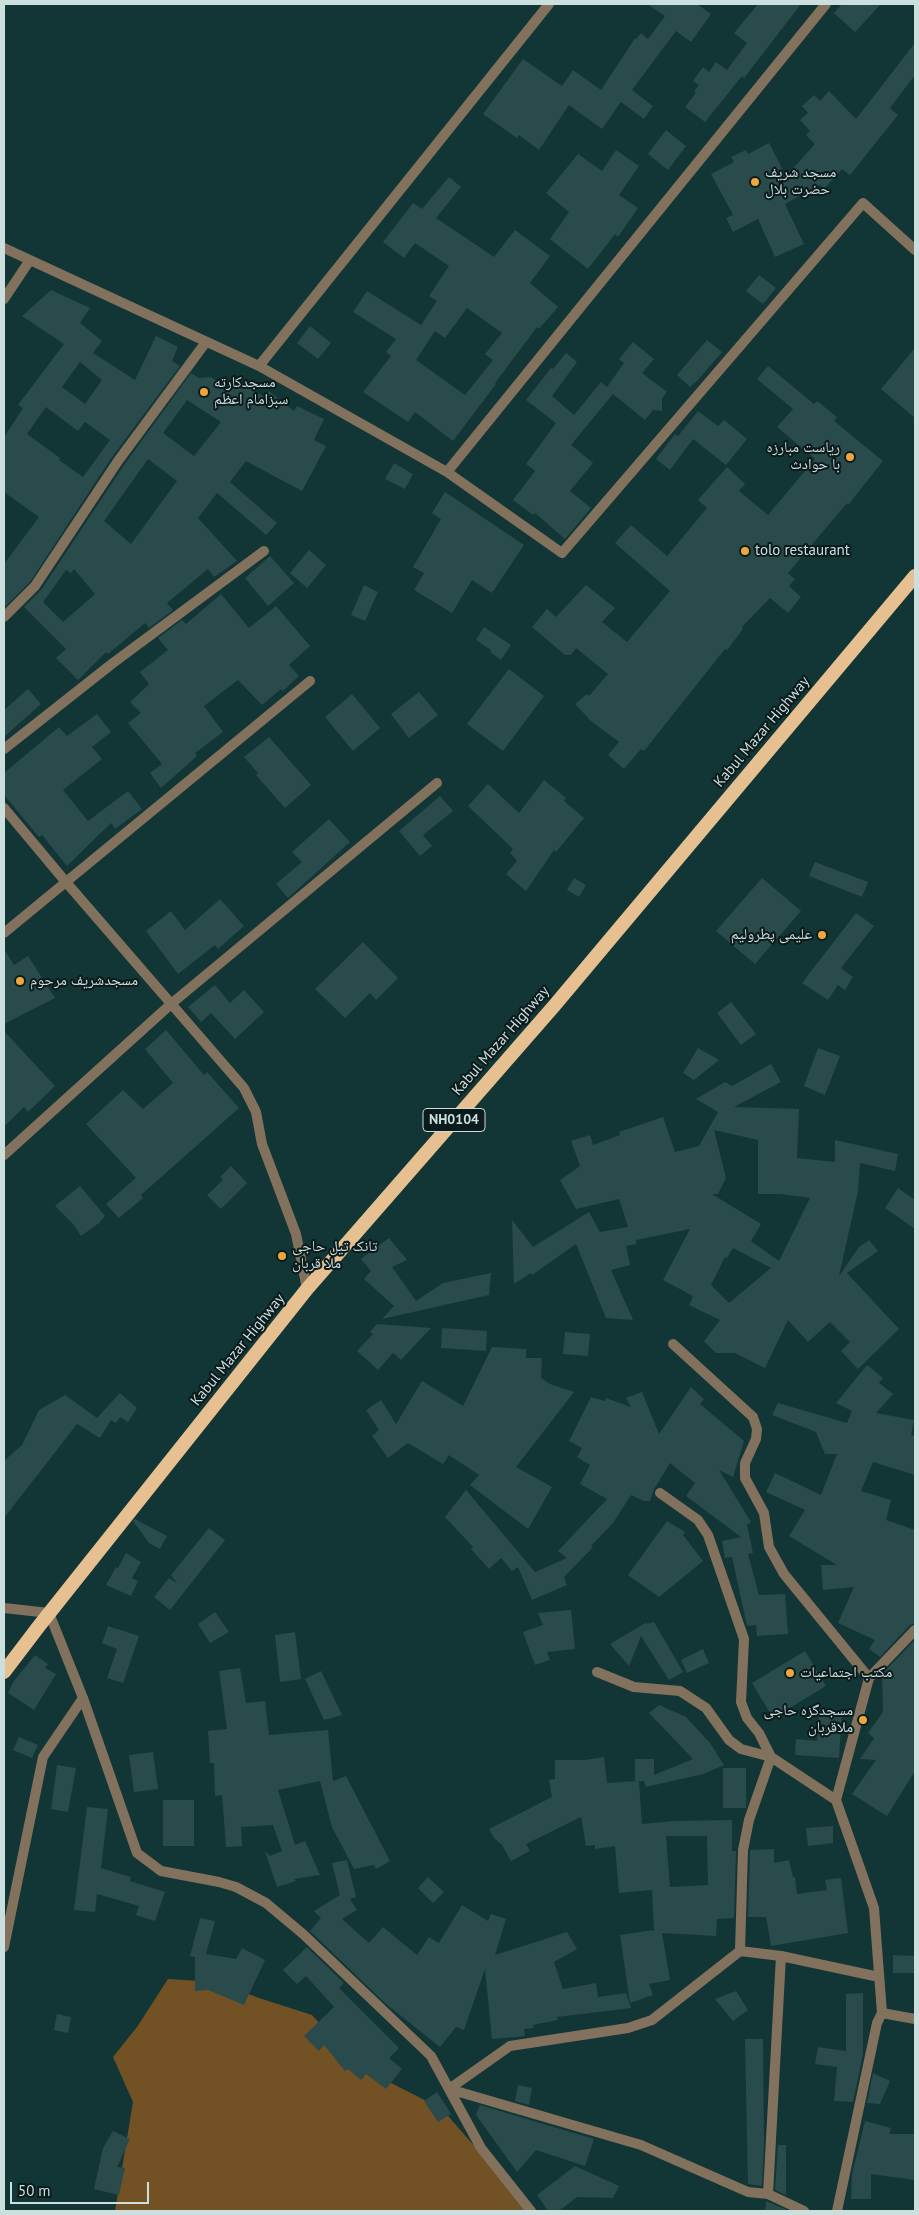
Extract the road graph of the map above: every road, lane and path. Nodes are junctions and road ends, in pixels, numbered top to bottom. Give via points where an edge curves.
1 (549, 4) edge
2 (826, 4) edge
3 (4, 248) edge
4 (915, 250) edge
5 (30, 260) junction
6 (4, 299) edge
7 (206, 342) junction
8 (259, 366) junction
9 (447, 472) junction
10 (264, 551) dead end
11 (915, 576) edge
12 (4, 618) edge
13 (310, 681) dead end
14 (4, 749) edge
15 (438, 783) dead end
16 (4, 808) edge
17 (65, 881) junction
18 (4, 933) edge
19 (171, 1004) junction
20 (4, 1155) edge
21 (307, 1289) junction
22 (673, 1344) dead end
23 (660, 1493) dead end
24 (4, 1608) edge
25 (49, 1613) junction
26 (915, 1630) edge
27 (4, 1672) edge
28 (597, 1672) dead end
29 (869, 1678) junction
30 (83, 1698) junction
31 (771, 1757) junction
32 (836, 1800) junction
33 (4, 1947) edge
34 (740, 1951) junction
35 (781, 1956) junction
36 (879, 1977) junction
37 (882, 2014) junction
38 (915, 2019) edge
39 (449, 2089) junction
40 (768, 2194) junction
41 (532, 2211) edge
42 (804, 2211) edge
43 (837, 2211) edge

1 - 8 street
2 - 9 street
3 - 5 street
4 - 9 street via 863,203 562,553
5 - 6 street
5 - 7 street
7 - 8 street
7 - 12 street via 118,461 35,586
8 - 9 street
10 - 14 street
11 - 21 highway, Kabul Mazar Highway / NH0104 via 554,1006
13 - 17 street
15 - 19 street
16 - 17 street
17 - 18 street
17 - 19 street
19 - 20 street
19 - 21 street via 244,1088 256,1112 262,1144 296,1234
21 - 25 highway, Kabul Mazar Highway / NH0104
22 - 29 street via 753,1417 756,1439 745,1463 745,1478 764,1513 769,1547 784,1574
23 - 31 street via 698,1520 708,1535 744,1639 742,1702 747,1718
24 - 25 street
25 - 27 highway, Kabul Mazar Highway / NH0104
25 - 30 street
26 - 29 street
28 - 31 street via 634,1686 680,1691 706,1708 729,1740 741,1749
29 - 32 street
30 - 33 street via 43,1757
30 - 39 street via 137,1853 161,1871 236,1887 266,1903 432,2056
31 - 32 street
31 - 34 street via 749,1820 743,1850
32 - 36 street via 874,1908
34 - 35 street
34 - 39 street via 652,2020 628,2028 510,2046
35 - 36 street
35 - 40 street
36 - 37 street
37 - 38 street
37 - 43 street via 877,2023
39 - 40 street via 640,2145 748,2192
39 - 41 street via 480,2148
40 - 42 street

